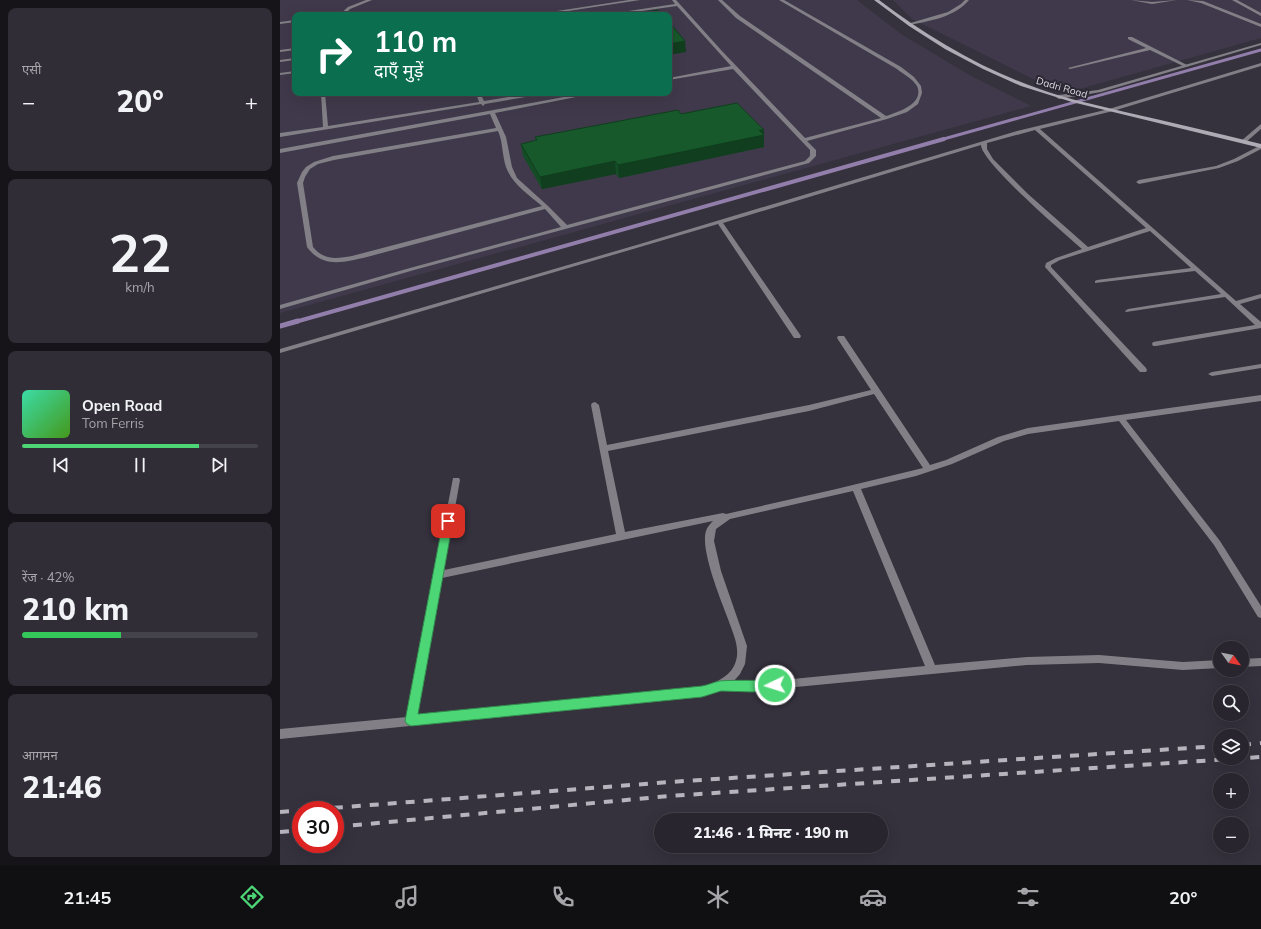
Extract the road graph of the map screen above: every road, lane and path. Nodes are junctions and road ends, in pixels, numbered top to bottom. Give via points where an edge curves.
1 (370, 0) edge
2 (638, 0) edge
3 (720, 0) edge
4 (781, 0) edge
5 (876, 0) edge
6 (967, 0) edge
7 (1133, 0) edge
8 (1175, 0) edge
9 (1189, 0) edge
10 (1234, 0) edge
11 (676, 2) edge
12 (344, 12) edge
13 (554, 12) edge
14 (621, 12) edge
15 (1261, 15) edge
16 (292, 21) edge
17 (280, 23) edge
18 (909, 24) junction
19 (1261, 26) edge
20 (1130, 38) dead end
21 (1261, 44) edge
22 (1151, 48) junction
23 (292, 49) edge
24 (280, 51) edge
25 (292, 59) edge
26 (280, 61) edge
27 (1261, 64) edge
28 (1187, 66) junction
29 (734, 67) junction
30 (1070, 68) dead end
31 (292, 72) edge
32 (280, 74) edge
33 (672, 78) edge
34 (323, 96) edge
35 (479, 96) edge
36 (526, 96) edge
37 (578, 96) edge
38 (1059, 97) junction
39 (482, 104) junction
40 (1108, 109) junction
41 (492, 112) junction
42 (885, 118) junction
43 (1261, 126) edge
44 (326, 128) junction
45 (1036, 128) junction
46 (499, 129) junction
47 (280, 135) edge
48 (804, 140) junction
49 (1243, 142) junction
50 (984, 143) junction
51 (1261, 147) edge
52 (280, 151) edge
53 (1139, 182) dead end
54 (546, 207) junction
55 (720, 222) junction
56 (565, 227) junction
57 (1151, 229) junction
58 (1088, 250) junction
59 (1197, 269) junction
60 (1097, 282) dead end
61 (1227, 296) junction
62 (1261, 296) edge
63 (1235, 303) junction
64 (280, 307) edge
65 (1128, 311) dead end
66 (1261, 326) edge
67 (797, 336) dead end
68 (841, 338) dead end
69 (1156, 344) dead end
70 (280, 351) edge
71 (1261, 366) edge
72 (1144, 370) dead end
73 (1212, 374) dead end
74 (876, 391) junction
75 (1261, 398) edge
76 (595, 405) dead end
77 (1120, 417) junction
78 (604, 449) junction
79 (928, 469) junction
80 (456, 480) dead end
81 (856, 488) junction
82 (728, 516) junction
83 (621, 536) junction
84 (438, 575) junction
85 (1261, 614) edge
86 (1261, 662) edge
87 (1249, 663) edge
88 (1213, 664) edge
89 (932, 670) junction
90 (721, 686) junction
91 (411, 721) junction
92 (280, 734) edge

1 - 12 street
2 - 13 street
3 - 42 street via 738,17
4 - 42 street via 874,53 912,78 919,86 920,93 916,103 905,111
5 - 18 main road, Dadri Road
6 - 18 street via 947,14
7 - 8 street via 1152,3
9 - 19 street via 1202,2
10 - 15 street
11 - 14 street
11 - 29 street
16 - 17 street
18 - 38 main road, Dadri Road via 973,62 1024,86
20 - 22 street
21 - 28 street
22 - 28 street
22 - 30 street
23 - 24 street
25 - 26 street
27 - 40 street
28 - 38 street via 1099,91
29 - 33 street
29 - 48 street
31 - 32 street
34 - 44 street
35 - 39 street
36 - 39 street
37 - 41 street
38 - 40 main road, Dadri Road
39 - 44 street
40 - 45 street
40 - 49 main road, Dadri Road
41 - 46 street
41 - 52 street
42 - 48 street
43 - 49 street
44 - 47 street
45 - 50 street
45 - 57 street
46 - 54 street via 509,167 515,179
46 - 54 street via 333,158 310,167 302,173 300,183 310,247 314,254 338,261 367,256
48 - 56 street via 813,150 807,162
49 - 51 main road, Dadri Road
50 - 55 street
50 - 58 street via 984,149 991,160
51 - 53 street via 1217,167
54 - 56 street
55 - 67 street
55 - 70 street
56 - 64 street
57 - 58 street
57 - 59 street
58 - 72 street via 1052,261 1048,267
59 - 60 street
59 - 61 street
61 - 63 street
61 - 65 street
62 - 63 street
63 - 66 street
66 - 69 street
68 - 74 street
71 - 73 street
74 - 78 street via 809,408
74 - 79 street
75 - 77 street
76 - 78 street
77 - 79 street via 1028,431 1001,439 970,454
77 - 85 street via 1217,543
78 - 83 street
79 - 81 street
80 - 84 street
81 - 82 street
81 - 89 street
82 - 83 street
82 - 90 street via 716,523 710,531 710,539 713,559 743,656 733,676
83 - 84 street via 519,560
84 - 91 street
86 - 87 street
88 - 89 street via 1183,666 1098,659 1027,661
89 - 90 street via 753,687
90 - 91 street via 702,692
91 - 92 street

